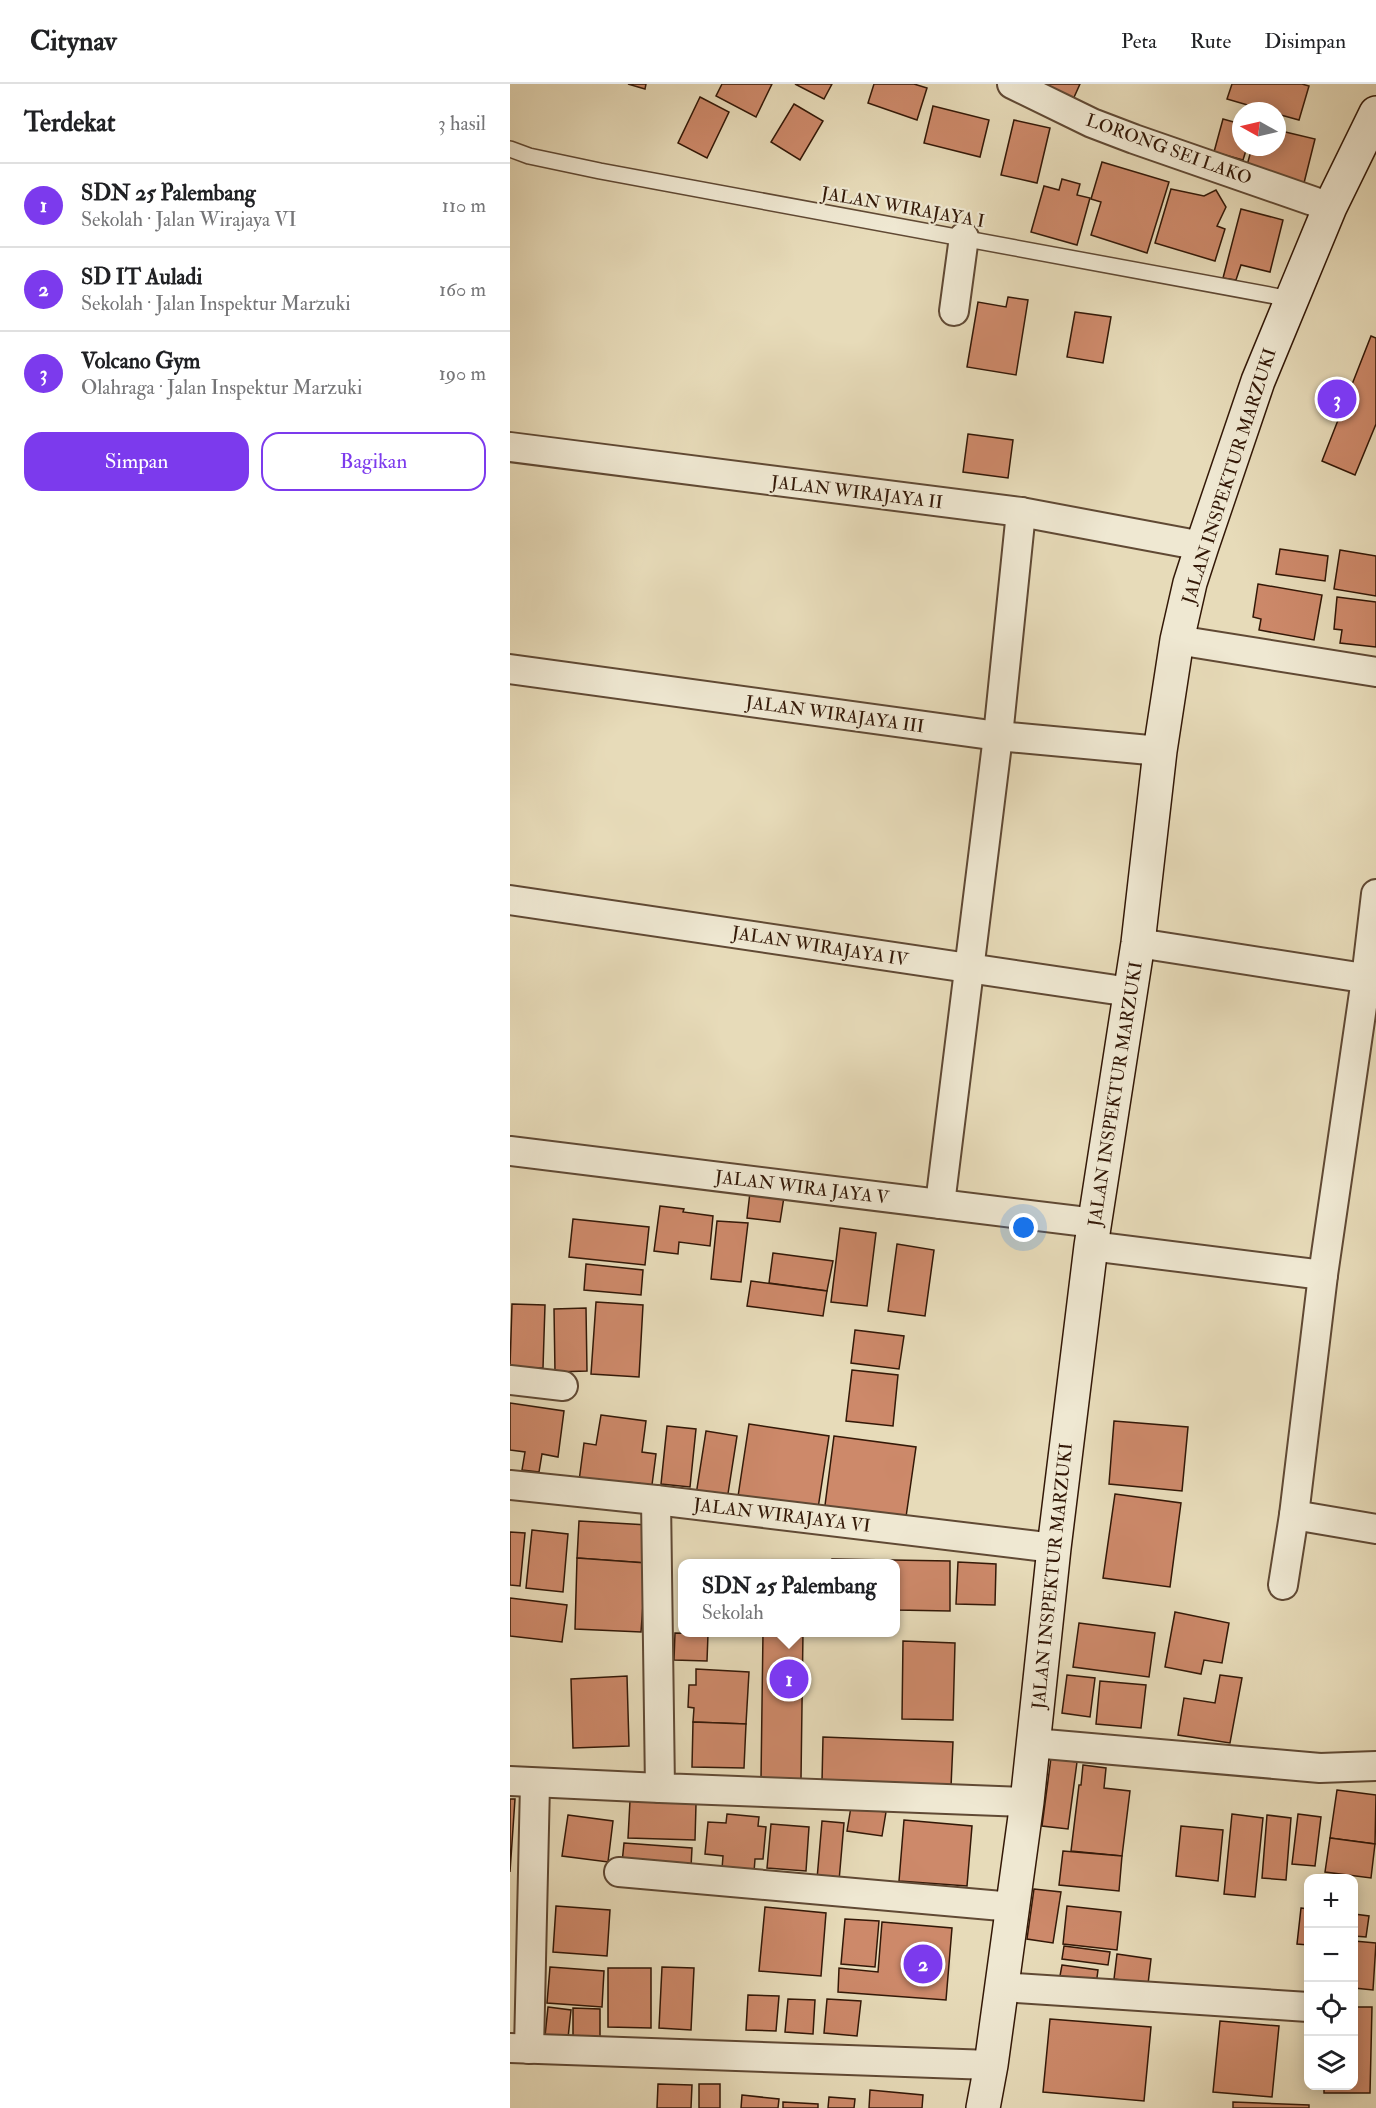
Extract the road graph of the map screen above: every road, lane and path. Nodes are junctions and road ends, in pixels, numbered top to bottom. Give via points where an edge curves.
1 (1012, 84) edge
2 (1376, 113) edge
3 (510, 149) edge
4 (1330, 207) junction
5 (964, 237) junction
6 (1291, 299) junction
7 (954, 311) dead end
8 (510, 447) edge
9 (1021, 512) junction
10 (1202, 546) junction
11 (1177, 640) junction
12 (510, 669) edge
13 (1376, 672) edge
14 (998, 736) junction
15 (1160, 751) junction
16 (1376, 894) edge
17 (510, 900) edge
18 (1138, 944) junction
19 (970, 969) junction
20 (1371, 979) edge
21 (1130, 992) junction
22 (510, 1151) edge
23 (940, 1204) junction
24 (1093, 1234) junction
25 (1323, 1275) junction
26 (510, 1380) edge
27 (563, 1386) dead end
28 (510, 1485) edge
29 (657, 1500) junction
30 (1294, 1515) junction
31 (1376, 1529) edge
32 (1054, 1548) junction
33 (1283, 1585) dead end
34 (1033, 1743) junction
35 (1376, 1766) edge
36 (523, 1783) edge
37 (660, 1788) junction
38 (1027, 1802) junction
39 (619, 1872) dead end
40 (1013, 1907) junction
41 (1002, 1987) junction
42 (1304, 2007) edge
43 (520, 2049) edge
44 (991, 2065) junction
45 (983, 2108) edge

1 - 4 street, LORONG SEI LAKO via 1092,123
2 - 4 street, JALAN INSPEKTUR MARZUKI
3 - 5 lane, JALAN WIRAJAYA I via 600,171
4 - 6 street, JALAN INSPEKTUR MARZUKI
5 - 6 lane, JALAN WIRAJAYA I
5 - 7 street
6 - 10 street, JALAN INSPEKTUR MARZUKI via 1258,381
8 - 9 street, JALAN WIRAJAYA II
9 - 10 street, JALAN WIRAJAYA II
9 - 14 street
10 - 11 street, JALAN INSPEKTUR MARZUKI
11 - 13 street
11 - 15 street, JALAN INSPEKTUR MARZUKI
12 - 14 street, JALAN WIRAJAYA III
14 - 15 street, JALAN WIRAJAYA III
14 - 19 street
15 - 18 street, JALAN INSPEKTUR MARZUKI
16 - 20 street
17 - 19 street, JALAN WIRAJAYA IV
18 - 20 street
18 - 21 street, JALAN INSPEKTUR MARZUKI
19 - 21 street, JALAN WIRAJAYA IV
19 - 23 street
20 - 25 street
21 - 24 street, JALAN INSPEKTUR MARZUKI
22 - 23 street, JALAN WIRA JAYA V
23 - 24 street, JALAN WIRA JAYA V
24 - 25 street, JALAN WIRA JAYA V
24 - 32 street, JALAN INSPEKTUR MARZUKI
25 - 30 street
26 - 27 street
28 - 29 street, JALAN WIRAJAYA VI
29 - 32 street, JALAN WIRAJAYA VI
29 - 37 street
30 - 31 street
30 - 33 street
32 - 34 street, JALAN INSPEKTUR MARZUKI
34 - 35 street via 1320,1768
34 - 38 street, JALAN INSPEKTUR MARZUKI
36 - 37 street
36 - 43 street
37 - 38 street
38 - 40 street, JALAN INSPEKTUR MARZUKI
39 - 40 street
40 - 41 street, JALAN INSPEKTUR MARZUKI
41 - 42 street
41 - 44 street, JALAN INSPEKTUR MARZUKI
43 - 44 street
44 - 45 street, JALAN INSPEKTUR MARZUKI

